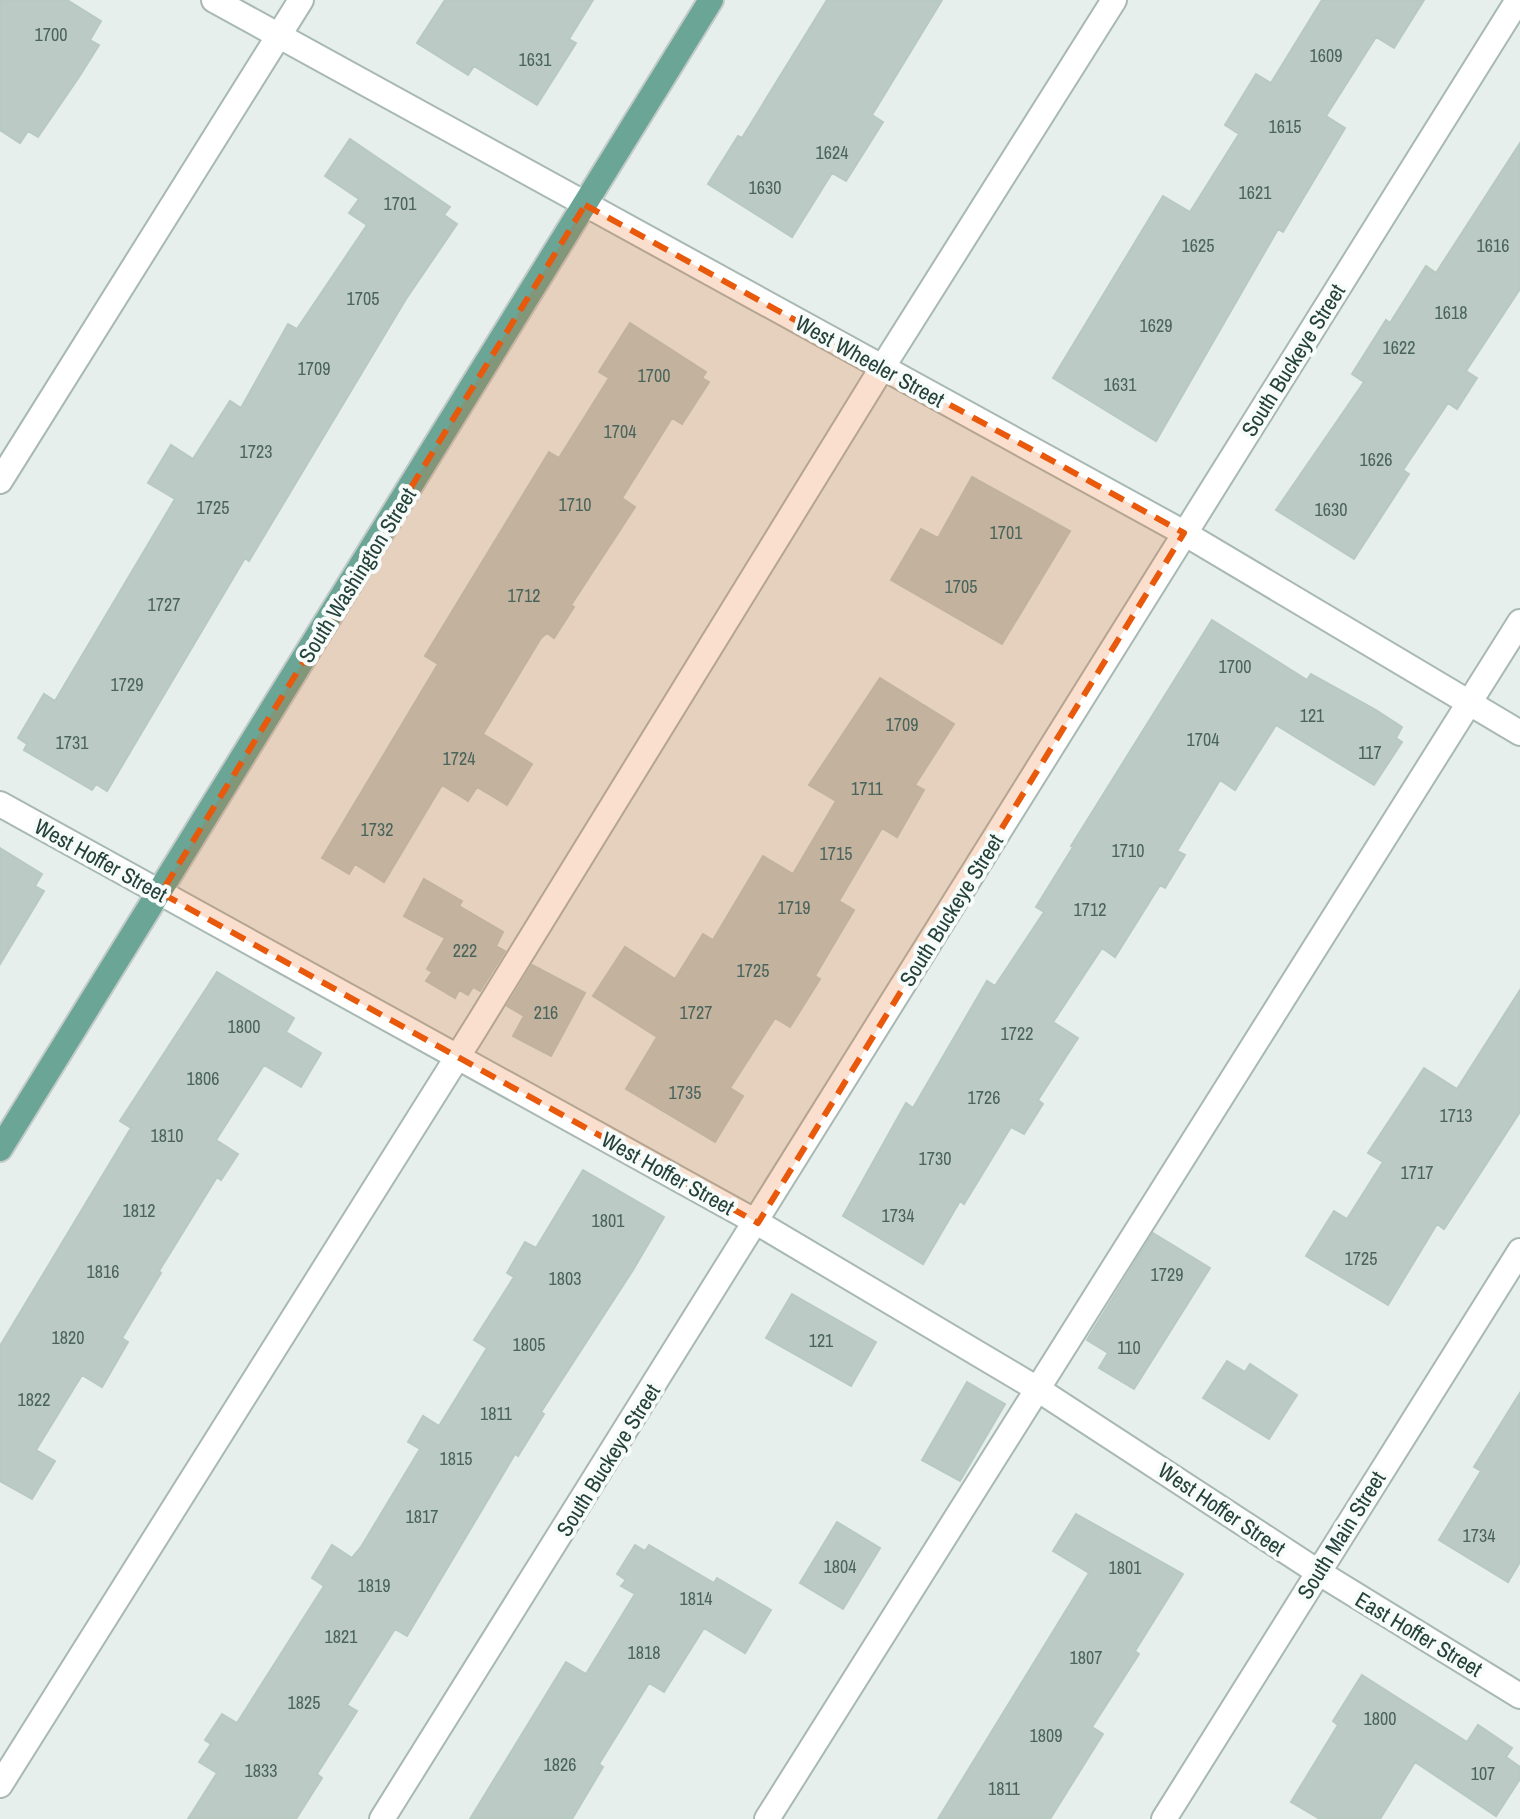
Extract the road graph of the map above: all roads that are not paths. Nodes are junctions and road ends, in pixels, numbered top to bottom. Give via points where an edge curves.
1 (214, 0) edge
2 (301, 0) edge
3 (711, 0) edge
4 (1114, 0) edge
5 (1518, 0) edge
6 (279, 36) junction
7 (585, 205) junction
8 (882, 368) junction
9 (0, 481) edge
10 (1184, 533) junction
11 (1520, 622) edge
12 (1469, 703) junction
13 (1520, 733) edge
14 (0, 804) edge
15 (161, 893) junction
16 (458, 1056) junction
17 (0, 1149) edge
18 (758, 1223) junction
19 (1520, 1251) edge
20 (1039, 1390) junction
21 (1318, 1572) junction
22 (1520, 1696) edge
23 (0, 1785) edge
24 (382, 1819) edge
25 (767, 1819) edge
26 (1164, 1819) edge

1 - 6 street, West Wheeler Street
2 - 6 street
3 - 7 main road, South Washington Street
4 - 8 street
5 - 10 street, South Buckeye Street
6 - 7 street, West Wheeler Street
6 - 9 street
7 - 8 street, West Wheeler Street
7 - 15 main road, South Washington Street
8 - 10 street, West Wheeler Street
8 - 16 street
10 - 12 street, West Wheeler Street
10 - 18 street, South Buckeye Street
11 - 12 street
12 - 13 street, West Wheeler Street
12 - 20 street
14 - 15 street, West Hoffer Street
15 - 16 street, West Hoffer Street
15 - 17 main road, South Washington Street
16 - 18 street, West Hoffer Street
16 - 23 street
18 - 20 street, West Hoffer Street
18 - 24 street, South Buckeye Street
19 - 21 street, South Main Street
20 - 21 street, West Hoffer Street
20 - 25 street
21 - 22 street, East Hoffer Street
21 - 26 street, South Main Street

